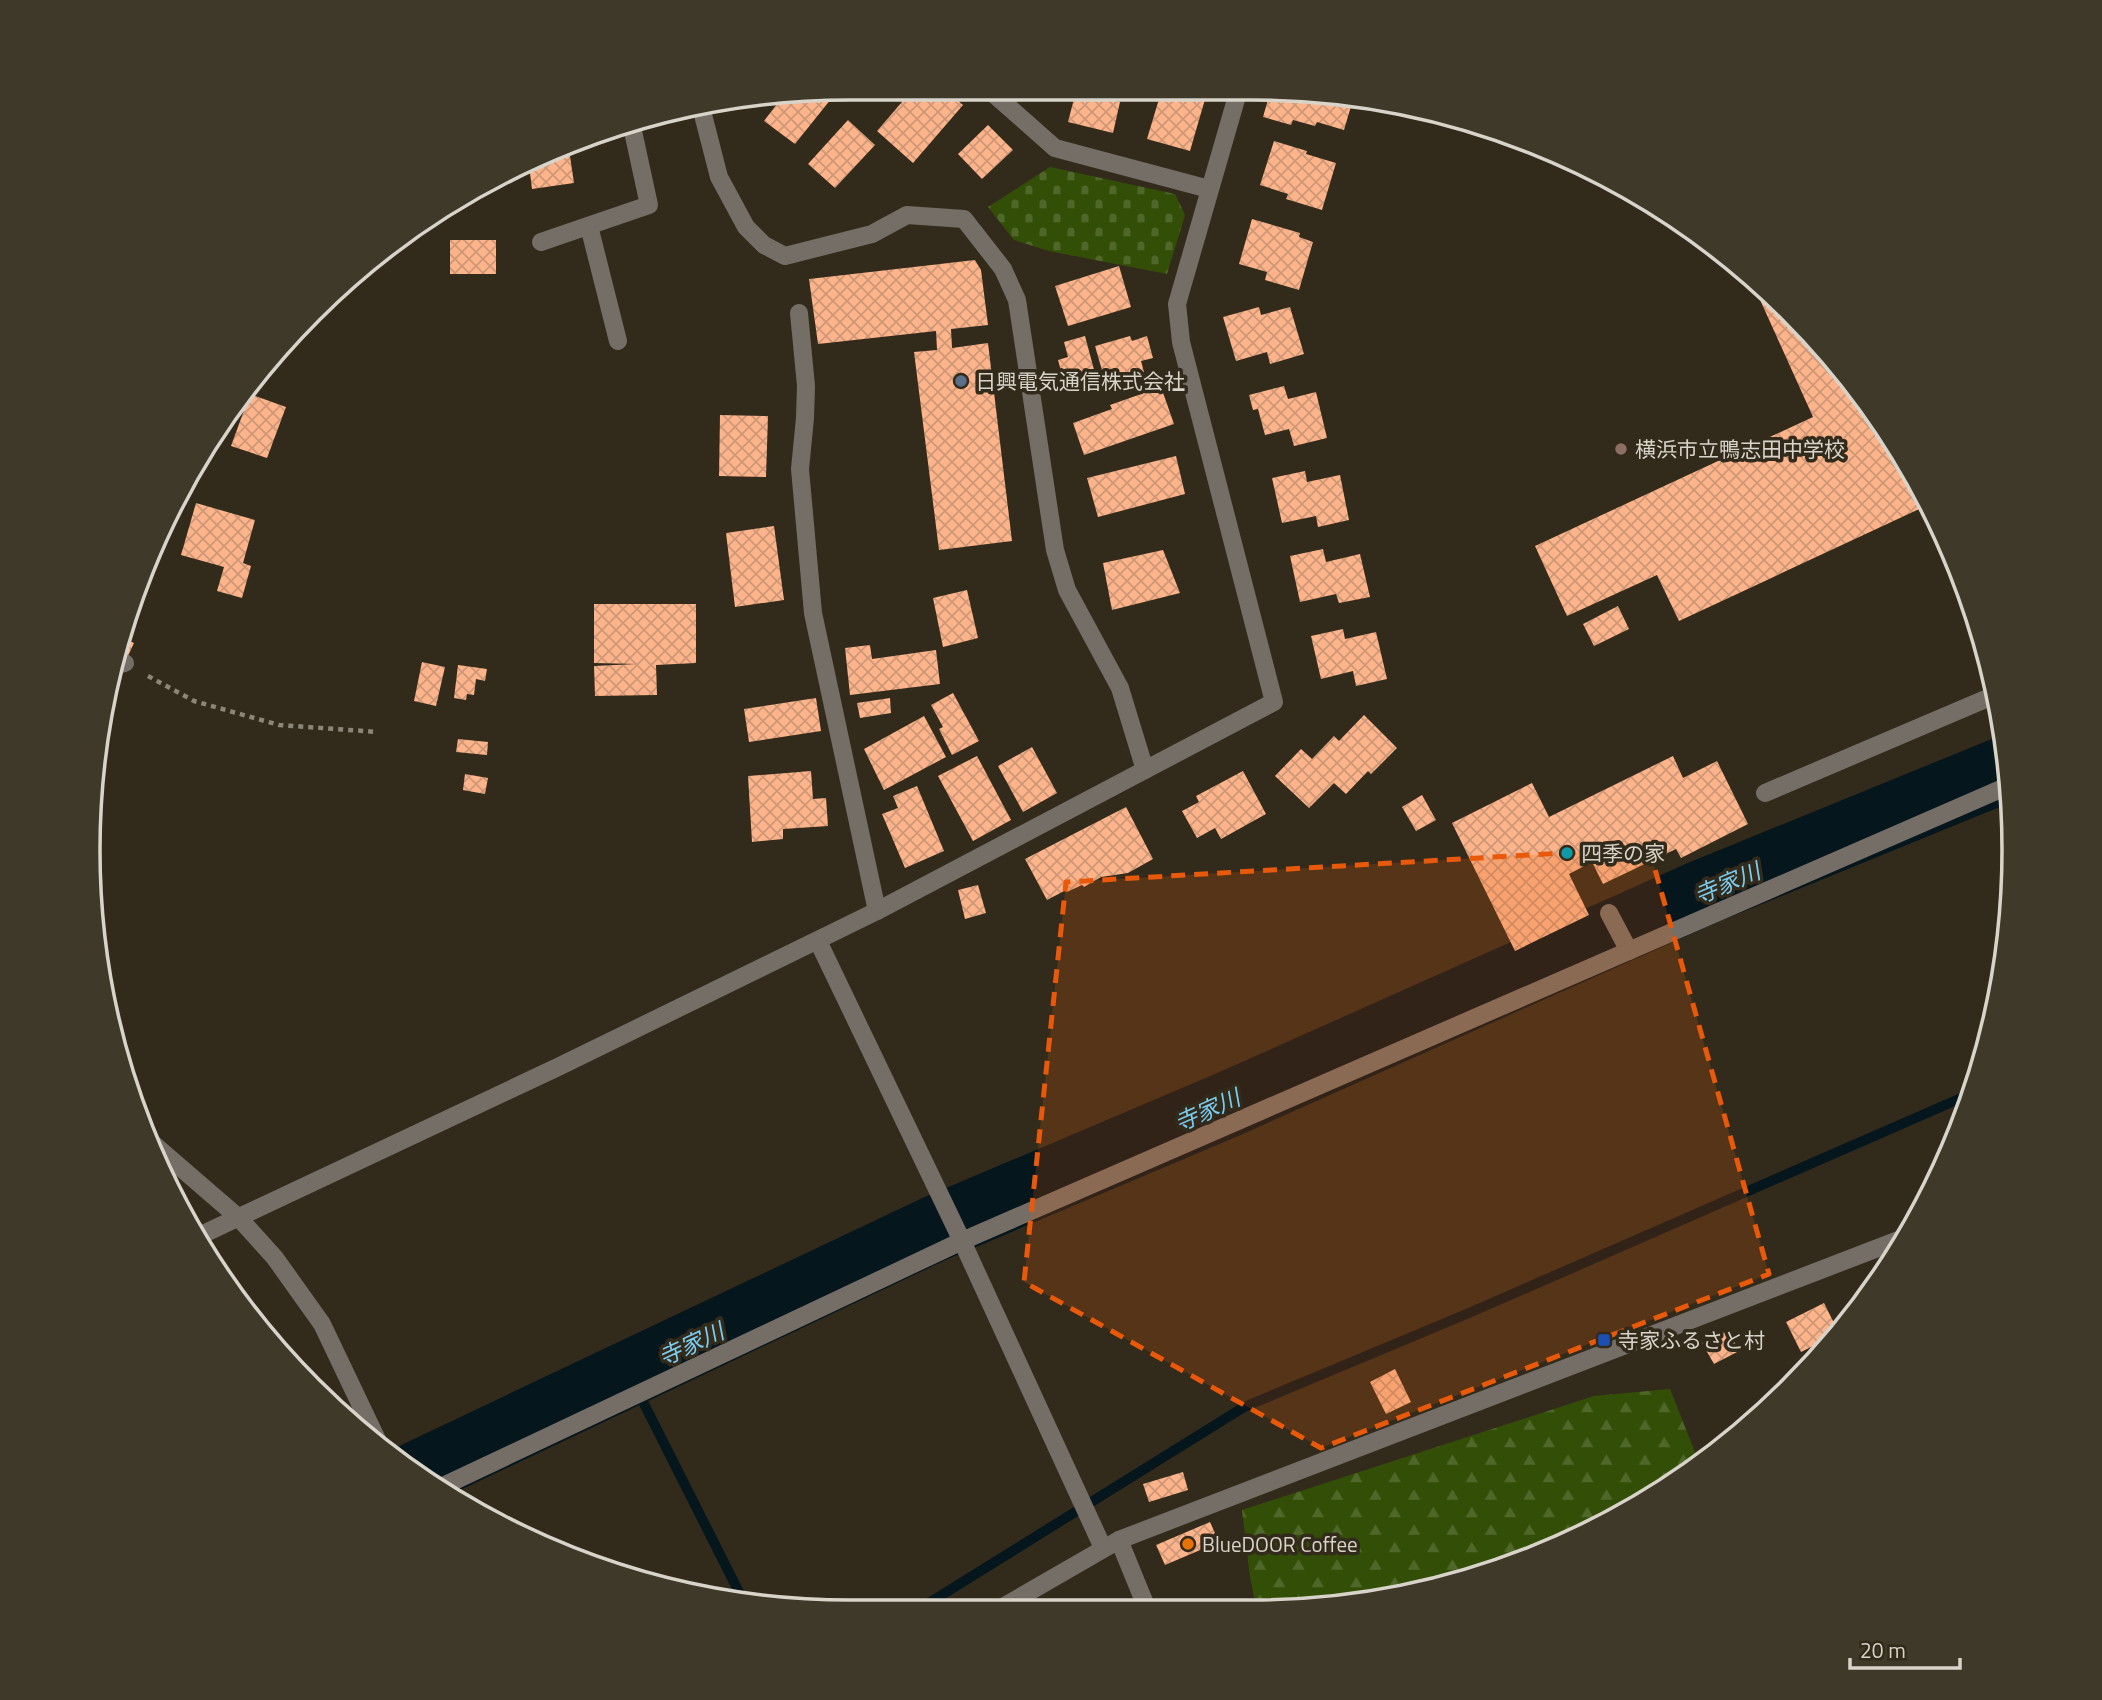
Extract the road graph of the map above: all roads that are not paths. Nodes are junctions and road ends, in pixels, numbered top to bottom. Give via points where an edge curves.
1 (1001, 100) edge
2 (1236, 100) edge
3 (703, 114) edge
4 (633, 132) edge
5 (1209, 189) junction
6 (589, 226) junction
7 (541, 242) dead end
8 (799, 313) dead end
9 (618, 341) dead end
10 (1987, 699) edge
11 (1145, 770) junction
12 (2000, 789) edge
13 (1765, 793) dead end
14 (877, 911) junction
15 (1612, 918) dead end
16 (818, 941) junction
17 (1626, 945) junction
18 (164, 1154) edge
19 (239, 1218) junction
20 (206, 1234) edge
21 (962, 1241) junction
22 (1891, 1243) edge
23 (371, 1427) edge
24 (448, 1484) edge
25 (1111, 1544) junction
26 (1015, 1600) edge
27 (1142, 1600) edge

1 - 5 street via 1055,148
2 - 5 street
3 - 11 street via 719,177 746,227 764,245 785,256 872,234 907,215 964,219 1003,269 1017,300 1059,563 1067,590 1120,688
4 - 6 street via 649,205
5 - 11 street via 1177,304 1181,342 1274,702
6 - 7 street
6 - 9 street
8 - 14 street via 806,386 800,469 813,613
10 - 13 street
11 - 14 street
12 - 17 street
14 - 16 street
15 - 17 street
16 - 19 street
16 - 21 street
17 - 21 street
18 - 19 street
19 - 20 street
19 - 23 street via 275,1258 322,1324
21 - 24 street
21 - 25 street
22 - 25 street
25 - 26 street
25 - 27 street

